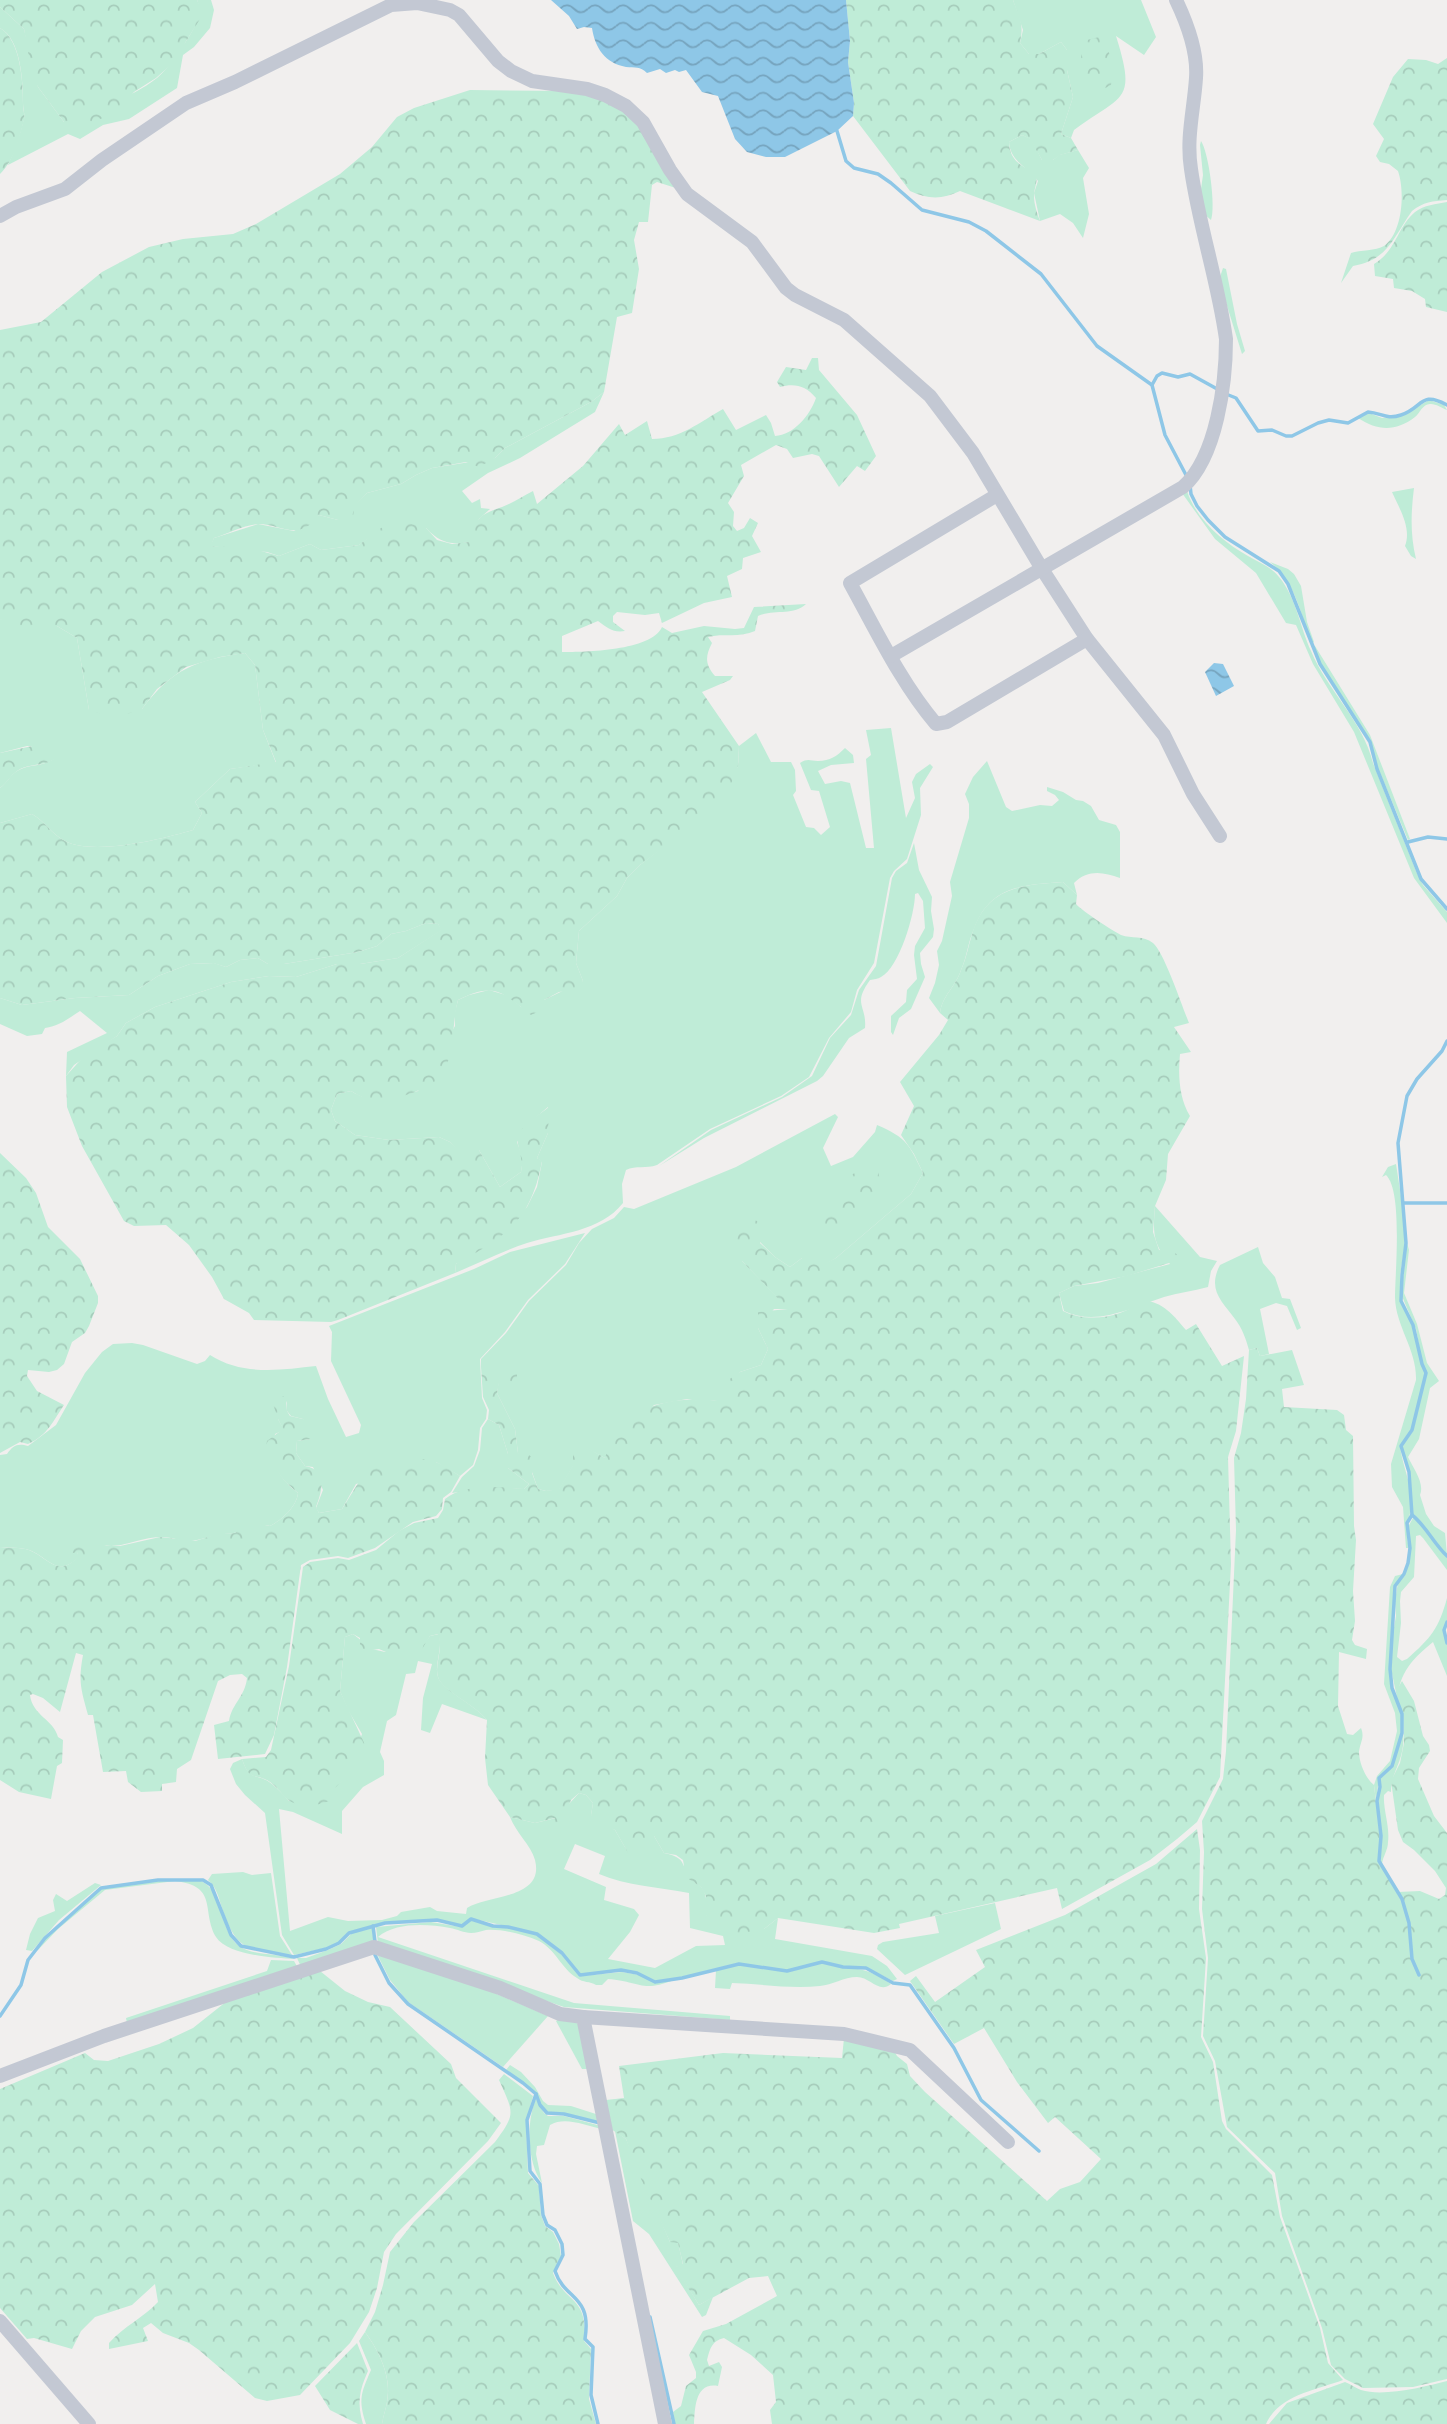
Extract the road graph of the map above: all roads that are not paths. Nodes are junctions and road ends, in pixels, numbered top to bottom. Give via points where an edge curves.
1 (1176, 0) edge
2 (0, 216) edge
3 (997, 495) junction
4 (1042, 569) junction
5 (1087, 639) junction
6 (891, 656) junction
7 (1220, 836) dead end
8 (583, 2017) junction
9 (0, 2076) edge
10 (1008, 2142) dead end
11 (0, 2321) edge
12 (89, 2424) edge
13 (665, 2424) edge

1 - 4 street via 1195,59 1190,166 1226,339 1213,432 1196,473 1183,487
2 - 3 street via 65,189 186,103 391,5 417,3 450,10 511,71 532,81 605,95 634,113 687,194 752,242 795,295 844,320 930,396 973,453
3 - 4 street
3 - 6 street via 850,583
4 - 5 street
4 - 6 street
5 - 6 street via 947,722 936,724
5 - 7 street via 1164,735
8 - 9 street via 560,2014 500,1988 374,1947 104,2036
8 - 10 street via 844,2034 910,2050
8 - 13 street
11 - 12 street

